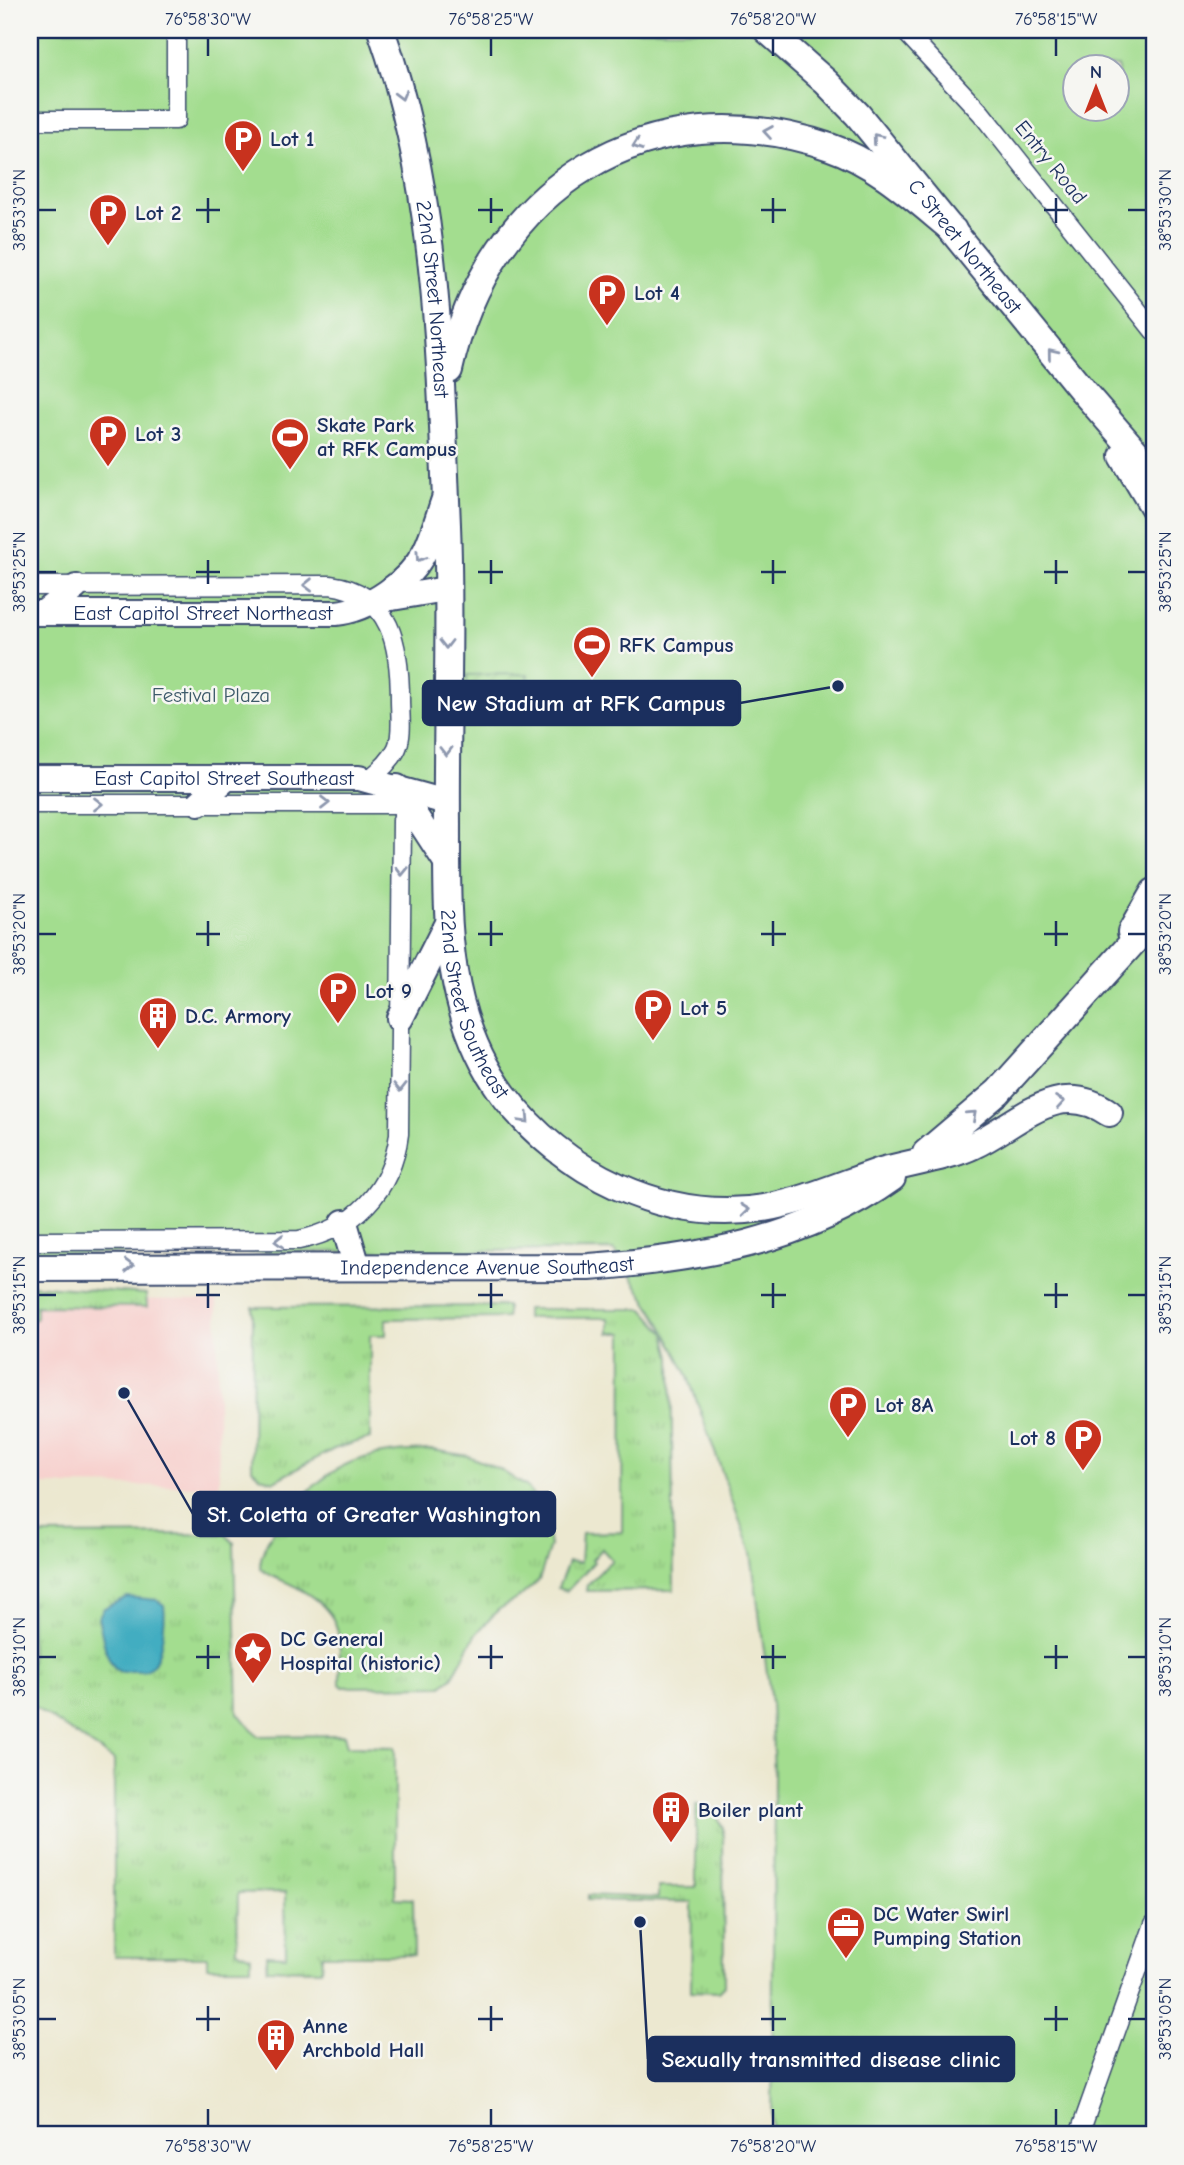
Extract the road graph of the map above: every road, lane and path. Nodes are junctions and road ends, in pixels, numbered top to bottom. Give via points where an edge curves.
1 (176, 30) edge
2 (381, 30) edge
3 (766, 30) edge
4 (904, 30) edge
5 (30, 120) edge
6 (922, 200) junction
7 (485, 270) junction
8 (438, 310) junction
9 (1154, 331) edge
10 (1082, 390) junction
11 (443, 396) junction
12 (1154, 473) edge
13 (444, 499) junction
14 (1154, 508) edge
15 (30, 586) edge
16 (76, 587) junction
17 (446, 589) junction
18 (373, 601) junction
19 (36, 613) edge
20 (446, 699) joint
21 (30, 778) edge
22 (227, 778) junction
23 (368, 780) junction
24 (402, 796) junction
25 (446, 802) junction
26 (199, 803) junction
27 (30, 804) edge
28 (447, 864) junction
29 (1154, 892) edge
30 (1154, 919) edge
31 (448, 924) junction
32 (1110, 966) junction
33 (400, 1018) junction
34 (1109, 1113) dead end
35 (919, 1159) junction
36 (832, 1202) junction
37 (677, 1206) joint
38 (344, 1223) junction
39 (30, 1241) edge
40 (197, 1254) junction
41 (357, 1267) junction
42 (30, 1268) edge
43 (1154, 1924) edge
44 (1079, 2135) edge

1 - 5 street via 176,120
2 -> 8 main road, 22nd Street Northeast via 414,150
6 -> 3 main road, C Street Northeast via 858,115
4 - 9 street, Entry Road via 1007,145
6 -> 7 main road via 830,147 776,133 736,129 687,132 632,146 549,193 508,235
10 -> 6 main road, C Street Northeast via 953,230
7 - 8 main road
7 - 11 main road via 458,335
8 - 11 main road, 22nd Street Northeast
10 - 12 main road, C Street Northeast
10 - 14 main road
11 - 13 main road, 22nd Street Northeast
13 - 17 main road, 22nd Street Northeast
13 -> 18 main road, East Capitol Street Northeast via 421,558
15 - 16 street, East Capitol Street Northeast
18 -> 16 street, East Capitol Street Northeast via 330,585
16 - 19 main road
17 - 18 main road
17 -> 20 main road, 22nd Street Northeast
18 - 19 main road, East Capitol Street Northeast via 336,613
18 - 23 street via 399,654 400,698 397,748
20 -> 25 main road, 22nd Street Southeast
21 - 22 main road, East Capitol Street Southeast
22 - 23 main road, East Capitol Street Southeast
22 - 26 main road
23 - 24 main road, East Capitol Street Southeast
24 - 25 main road
26 -> 24 street, East Capitol Street Southeast
24 - 28 main road
24 -> 33 street
25 - 28 main road, 22nd Street Southeast
27 -> 26 street, East Capitol Street Southeast
28 - 31 main road, 22nd Street Southeast
29 - 32 main road
30 - 32 main road, Independence Avenue Southeast
31 - 33 main road
31 -> 37 main road, 22nd Street Southeast via 452,972 468,1031 483,1063 513,1106 579,1166 622,1189
35 -> 32 main road, Independence Avenue Southeast via 998,1092
33 -> 38 street via 395,1158 378,1193
35 -> 34 main road via 973,1146 1012,1121 1059,1101 1091,1102
35 - 36 main road, Independence Avenue Southeast
37 -> 36 main road, Independence Avenue Southeast via 719,1212
36 - 41 main road, Independence Avenue Southeast via 776,1236 680,1258 589,1267
38 -> 40 street, Independence Avenue Southeast via 299,1240
38 - 41 main road
39 - 40 street, Independence Avenue Southeast
40 - 41 main road, Independence Avenue Southeast
42 -> 40 main road, Independence Avenue Southeast
43 - 44 street

